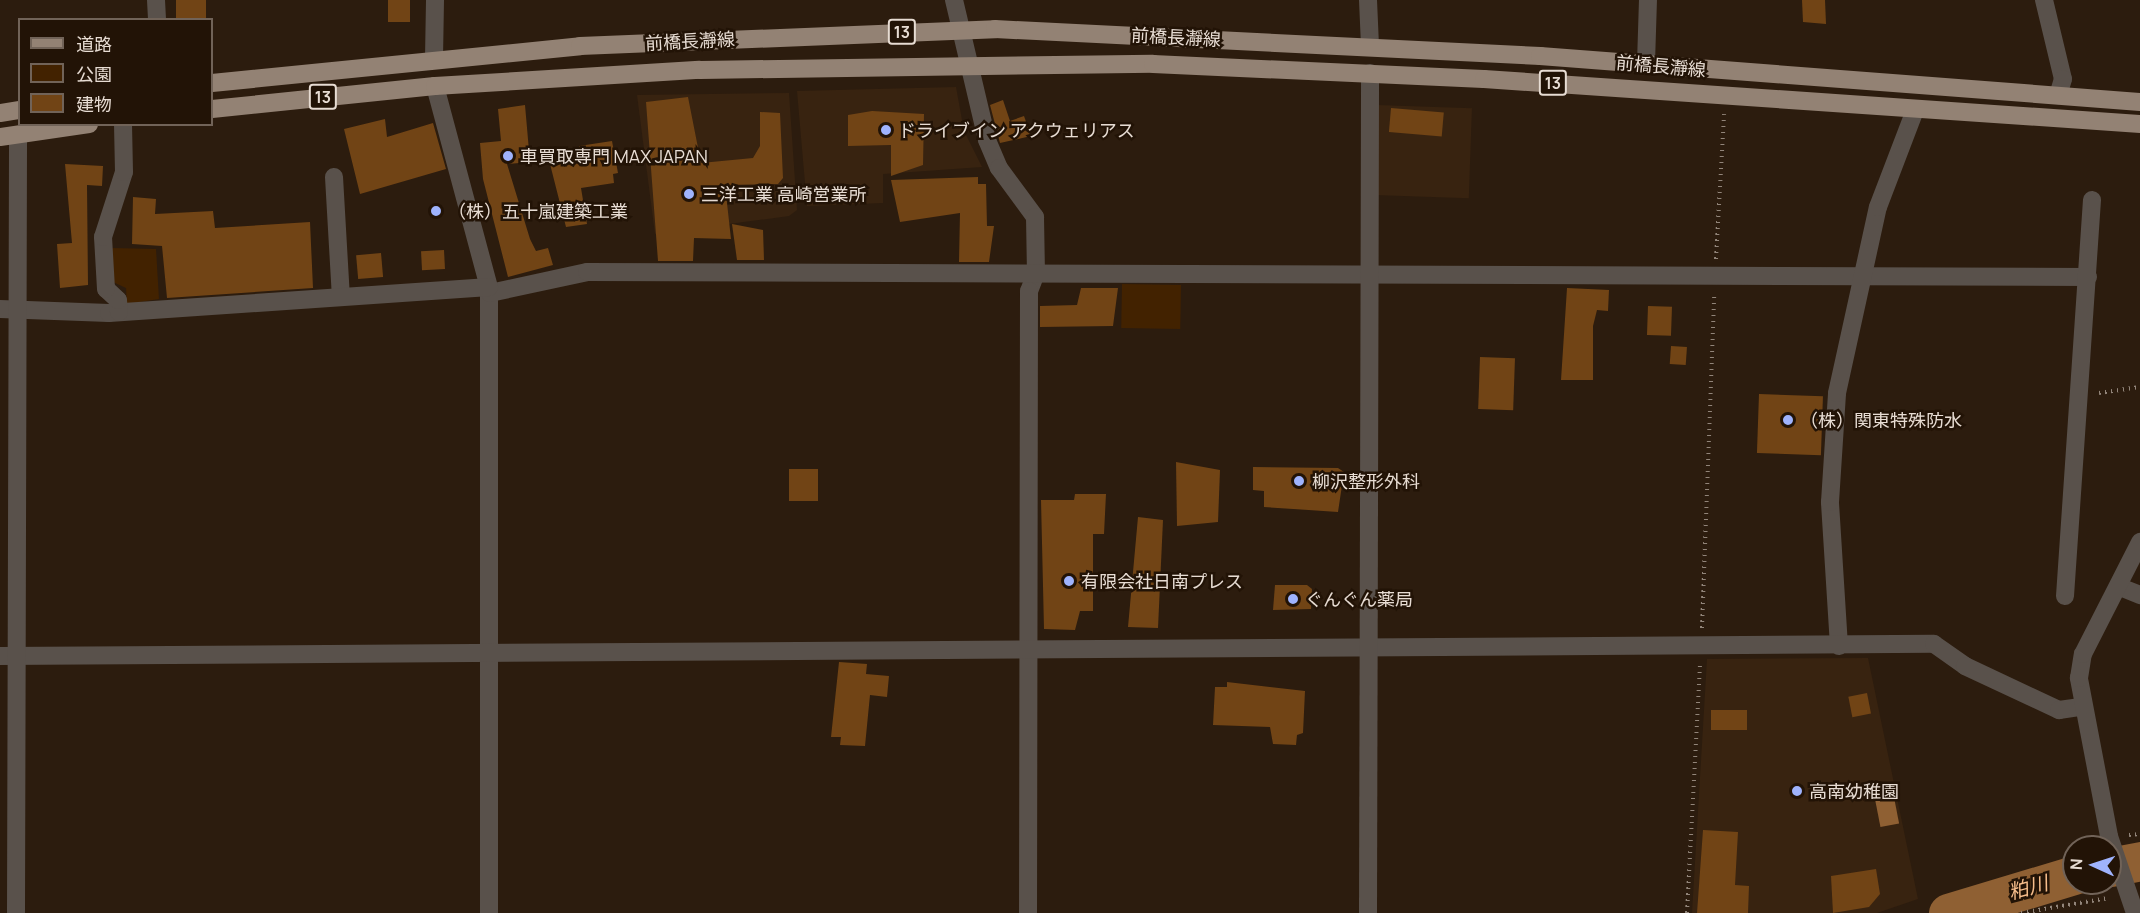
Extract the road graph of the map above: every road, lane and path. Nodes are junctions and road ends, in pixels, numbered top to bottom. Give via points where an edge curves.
1 (156, 0) edge
2 (435, 0) edge
3 (954, 0) edge
4 (1368, 0) edge
5 (1648, 0) edge
6 (2044, 0) edge
7 (157, 18) edge
8 (958, 31) junction
9 (1370, 46) junction
10 (434, 58) junction
11 (1646, 63) junction
12 (964, 64) junction
13 (1370, 74) junction
14 (213, 83) edge
15 (435, 86) junction
16 (1725, 95) junction
17 (2058, 95) junction
18 (2140, 102) edge
19 (213, 109) edge
20 (18, 110) edge
21 (1915, 110) junction
22 (0, 112) edge
23 (2140, 124) edge
24 (76, 126) edge
25 (123, 126) edge
26 (9, 136) edge
27 (334, 177) dead end
28 (2092, 200) dead end
29 (1036, 273) junction
30 (1715, 273) junction
31 (1370, 275) junction
32 (1859, 277) junction
33 (2088, 277) junction
34 (489, 290) junction
35 (341, 297) junction
36 (0, 309) edge
37 (21, 310) junction
38 (119, 312) junction
39 (2140, 387) edge
40 (2080, 395) junction
41 (2140, 542) edge
42 (2120, 587) junction
43 (2140, 595) edge
44 (2065, 596) dead end
45 (1839, 646) junction
46 (1369, 647) junction
47 (1701, 647) junction
48 (487, 649) junction
49 (1028, 649) junction
50 (8, 656) edge
51 (2081, 706) junction
52 (2126, 891) junction
53 (16, 913) edge
54 (489, 913) edge
55 (1028, 913) edge
56 (1368, 913) edge
57 (1687, 913) edge
58 (2021, 913) edge
59 (2135, 913) edge

1 - 7 street
2 - 10 street
3 - 8 street
4 - 9 street
5 - 11 street
6 - 17 street via 2063,79
8 - 9 main road, 前橋長瀞線 / 13
8 - 10 main road, 前橋長瀞線 / 13
8 - 12 street
9 - 11 main road, 前橋長瀞線 / 13
10 - 14 main road, 前橋長瀞線 / 13
11 - 17 main road, 前橋長瀞線 / 13
12 - 13 main road, 前橋長瀞線 / 13 via 1153,63
12 - 15 main road, 前橋長瀞線 / 13 via 700,70
12 - 29 street via 999,168 1035,217
13 - 16 main road, 前橋長瀞線 / 13
13 - 31 street
15 - 19 main road, 前橋長瀞線 / 13
15 - 34 street
16 - 21 main road, 前橋長瀞線 / 13
16 - 30 path
17 - 18 main road, 前橋長瀞線 / 13
20 - 22 main road
21 - 23 main road, 前橋長瀞線 / 13
21 - 32 street
24 - 26 main road
25 - 38 street via 124,172 102,237 106,288 118,300
26 - 37 street
27 - 35 street
28 - 33 street
29 - 31 street
29 - 34 street via 587,272
29 - 49 street via 1029,291
30 - 31 street
30 - 32 street
30 - 47 path
31 - 46 street
32 - 33 street
32 - 45 street via 1831,453
33 - 40 street
34 - 35 street
34 - 48 street
35 - 38 street
36 - 37 street
37 - 38 street
37 - 50 street
39 - 40 path
40 - 44 street
41 - 42 street
42 - 43 street
42 - 51 street via 2083,654
45 - 47 street
45 - 51 street via 1934,644 1965,666 2058,710
46 - 47 street
46 - 49 street
46 - 56 street
47 - 57 path
48 - 49 street
48 - 50 street
48 - 54 street
49 - 55 street
50 - 53 street
51 - 52 street
52 - 58 path
52 - 59 street

